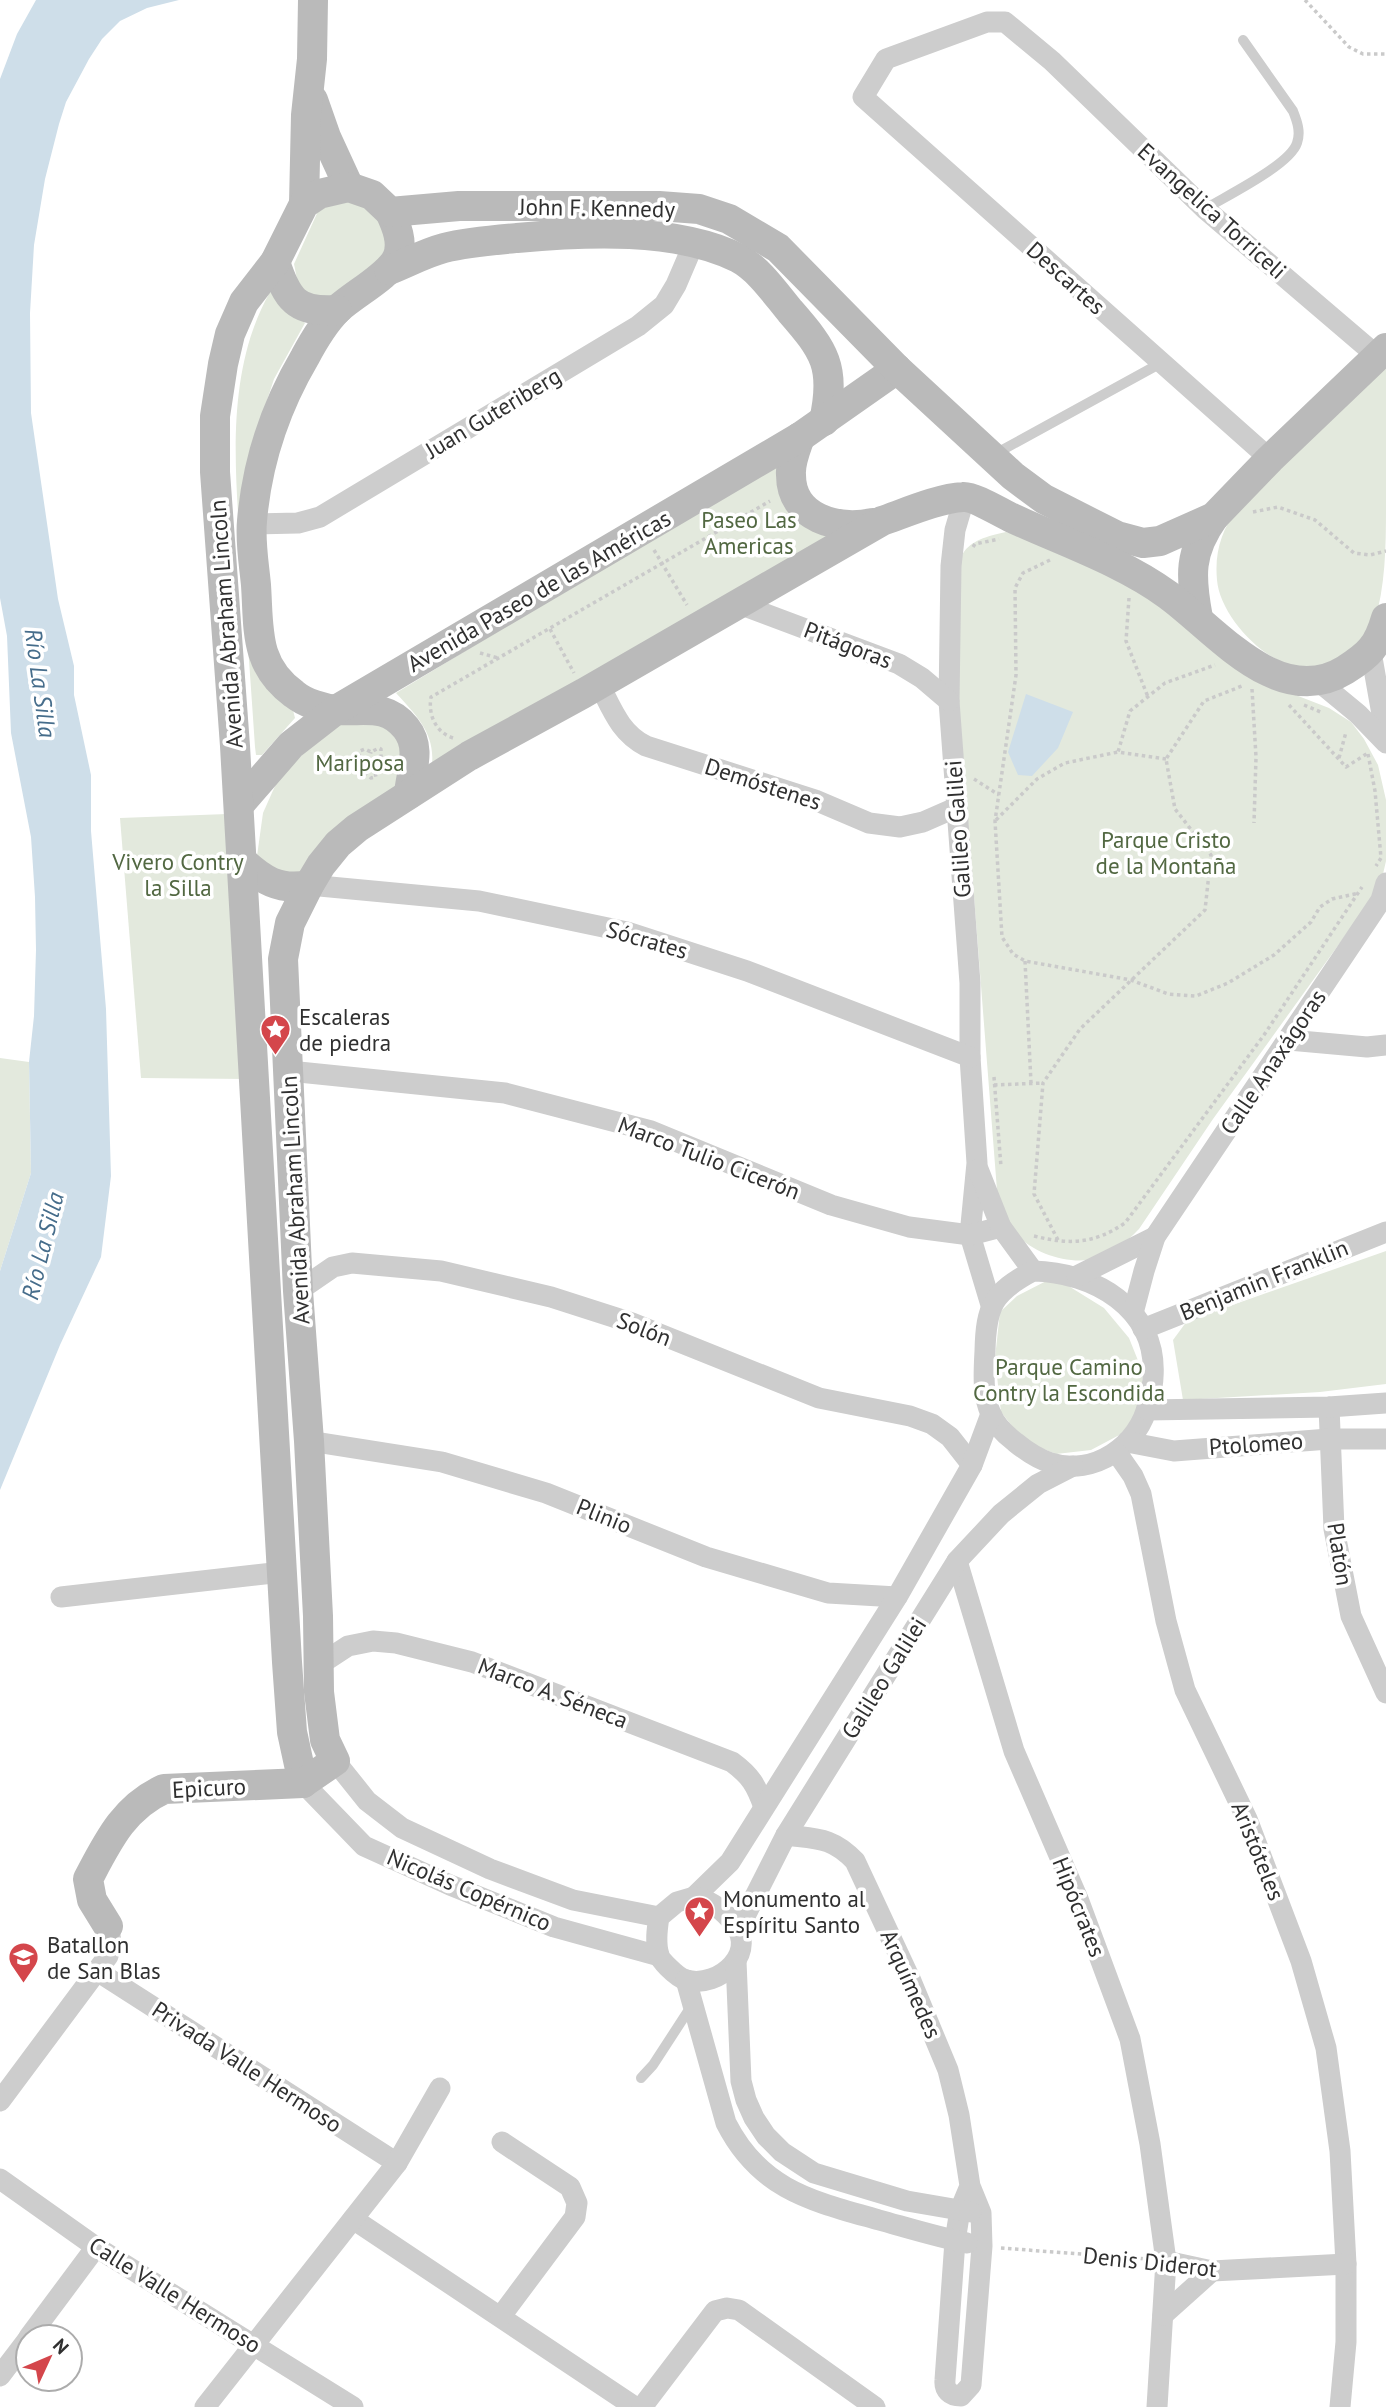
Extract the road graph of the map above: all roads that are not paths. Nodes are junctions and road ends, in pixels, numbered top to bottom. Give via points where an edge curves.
1 (313, 0) edge
2 (1243, 40) dead end
3 (310, 90) junction
4 (863, 97) joint
5 (349, 187) junction
6 (304, 204) junction
7 (1205, 209) junction
8 (390, 212) junction
9 (694, 243) junction
10 (275, 262) junction
11 (389, 270) junction
12 (337, 310) junction
13 (1383, 352) edge
14 (1161, 363) junction
15 (897, 369) junction
16 (812, 429) junction
17 (992, 456) junction
18 (1270, 459) junction
19 (965, 496) junction
20 (1214, 517) junction
21 (882, 521) junction
22 (251, 524) junction
23 (739, 604) junction
24 (1198, 618) junction
25 (1386, 618) edge
26 (1371, 652) junction
27 (592, 689) junction
28 (1309, 692) junction
29 (950, 701) junction
30 (336, 710) junction
31 (1386, 737) edge
32 (1377, 748) edge
33 (409, 794) junction
34 (239, 805) junction
35 (956, 808) junction
36 (241, 860) junction
37 (1377, 883) edge
38 (309, 885) junction
39 (1289, 1040) junction
40 (1386, 1045) edge
41 (970, 1057) junction
42 (289, 1071) junction
43 (976, 1163) junction
44 (1001, 1227) junction
45 (1386, 1232) edge
46 (970, 1235) junction
47 (1155, 1237) junction
48 (1033, 1271) junction
49 (1077, 1276) junction
50 (298, 1291) junction
51 (991, 1305) junction
52 (1138, 1321) junction
53 (1386, 1403) edge
54 (1329, 1407) junction
55 (1147, 1410) junction
56 (991, 1414) junction
57 (1329, 1439) junction
58 (1386, 1439) edge
59 (309, 1441) junction
60 (1122, 1447) junction
61 (972, 1465) junction
62 (1073, 1466) junction
63 (957, 1561) junction
64 (282, 1572) junction
65 (61, 1597) dead end
66 (897, 1597) junction
67 (319, 1665) junction
68 (1386, 1693) edge
69 (335, 1761) junction
70 (303, 1783) junction
71 (764, 1807) junction
72 (786, 1835) junction
73 (694, 1897) junction
74 (659, 1917) junction
75 (108, 1926) joint
76 (739, 1928) junction
77 (659, 1956) junction
78 (736, 1961) junction
79 (97, 1971) junction
80 (686, 1980) junction
81 (692, 2005) junction
82 (641, 2078) dead end
83 (440, 2088) dead end
84 (0, 2101) edge
85 (502, 2143) dead end
86 (397, 2163) junction
87 (0, 2179) edge
88 (970, 2186) junction
89 (960, 2210) junction
90 (981, 2213) junction
91 (352, 2219) junction
92 (955, 2241) junction
93 (982, 2246) junction
94 (96, 2247) junction
95 (1166, 2261) junction
96 (1346, 2264) junction
97 (1212, 2271) junction
98 (1163, 2315) junction
99 (501, 2316) junction
100 (40, 2323) edge
101 (254, 2344) junction
102 (14, 2358) edge
103 (0, 2376) edge
104 (205, 2407) edge
105 (353, 2407) edge
106 (635, 2407) edge
107 (642, 2407) edge
108 (874, 2407) edge
109 (1157, 2407) edge
110 (1340, 2407) edge

1 - 3 street
2 - 7 lane via 1293,111 1297,145 1265,173
3 - 5 street
3 - 6 street
4 - 7 street, Evangelica Torriceli via 886,59 987,22 1005,22 1052,61
4 - 14 street, Descartes
5 - 6 street via 319,194
5 - 8 street via 372,195
6 - 10 street, Avenida Abraham Lincoln
7 - 13 street, Evangelica Torriceli
8 - 11 street via 399,242 398,256
8 - 15 street, John F. Kennedy via 459,206 699,209 729,219 778,248
9 - 11 street, John F. Kennedy via 661,236 569,233 469,242
9 - 16 street, John F. Kennedy via 739,258 760,276 822,351 829,386
9 - 22 street, Juan Guteriberg via 664,305 638,326 320,517 298,523
10 - 12 street via 290,297 300,305 308,310
10 - 34 street, Avenida Abraham Lincoln via 244,302 230,334 215,416
11 - 12 street, Avenida Abraham Lincoln
12 - 22 street, Avenida Abraham Lincoln via 286,390 263,451
13 - 18 street
14 - 17 lane
14 - 18 street, Descartes
15 - 16 street, Avenida Paseo de las Américas
15 - 17 street
16 - 21 street, John F. Kennedy via 795,452 790,475 795,496 826,523 843,526
16 - 30 street, Avenida Paseo de las Américas
17 - 19 street
17 - 20 street via 1044,499 1117,536 1160,541
18 - 20 street
19 - 21 street
19 - 24 street via 1079,547 1166,593
19 - 29 street, Galileo Galilei via 955,530 949,590
20 - 24 street via 1194,555
21 - 23 street
22 - 30 street, Avenida Abraham Lincoln via 261,648 268,668 281,685 304,701
23 - 27 street
23 - 29 street, Pitágoras via 899,664
24 - 28 street via 1248,661 1268,673 1294,679
25 - 26 street
26 - 28 street
26 - 31 street
27 - 33 street
27 - 35 street, Demóstenes via 632,739 646,746 815,800 869,823 900,827
28 - 32 street via 1358,714
29 - 35 street, Galileo Galilei
30 - 33 street, Avenida Abraham Lincoln via 369,708 395,718 406,728 415,757
30 - 34 street, Avenida Paseo de las Américas via 291,745
33 - 38 street, Avenida Abraham Lincoln via 338,844
34 - 36 street, Avenida Abraham Lincoln
35 - 41 street, Galileo Galilei via 970,983
36 - 38 street via 269,882
36 - 64 street, Avenida Abraham Lincoln
37 - 39 street, Calle Anaxágoras
38 - 41 street, Sócrates via 480,901 626,932 747,971
38 - 42 street, Avenida Abraham Lincoln via 289,923 283,959
39 - 40 street
39 - 47 street, Calle Anaxágoras
41 - 43 street, Galileo Galilei
42 - 46 street, Marco Tulio Cicerón via 505,1093 651,1131 831,1205 909,1227
42 - 50 street, Avenida Abraham Lincoln
43 - 44 street, Galileo Galilei
43 - 46 street, Galileo Galilei
44 - 46 street, Marco Tulio Cicerón
44 - 48 street, Galileo Galilei
45 - 52 street, Benjamin Franklin
46 - 51 street, Galileo Galilei
47 - 49 street, Calle Anaxágoras
47 - 52 street, Calle Anaxágoras via 1144,1271
48 - 49 street
48 - 51 street via 1002,1290
49 - 52 street via 1114,1294
50 - 59 street, Avenida Abraham Lincoln
50 - 61 street, Solón via 332,1267 352,1263 441,1272 551,1297 632,1323 819,1398 932,1424 950,1437
51 - 56 street via 984,1388
52 - 55 street via 1151,1350 1154,1376
53 - 54 street, Ptolomeo
54 - 55 street, Ptolomeo
54 - 57 street, Platón
55 - 60 street
56 - 61 street, Galileo Galilei
56 - 62 street via 1008,1437 1031,1455
57 - 58 street, Ptolomeo
57 - 60 street, Ptolomeo via 1174,1451
57 - 68 street, Platón via 1335,1529 1351,1616
59 - 66 street, Plinio via 442,1462 546,1493 706,1558 828,1592
59 - 67 street, Avenida Abraham Lincoln
60 - 62 street via 1107,1458
60 - 96 street, Aristóteles via 1141,1494 1185,1690 1247,1819 1301,1961 1322,2035 1340,2151
61 - 66 street, Galileo Galilei
62 - 63 street, Galileo Galilei via 1038,1484 1001,1514
63 - 72 street, Galileo Galilei
63 - 95 street, Hipócrates via 1014,1751 1078,1899 1130,2039
64 - 65 street
64 - 70 street, Avenida Abraham Lincoln via 292,1732
66 - 71 street, Galileo Galilei
67 - 69 street, Avenida Abraham Lincoln via 325,1740
67 - 71 street, Marco A. Séneca via 348,1646 373,1641 472,1662 732,1762 748,1774
69 - 70 street
69 - 74 street, Nicolás Copérnico via 367,1801 402,1828 490,1869 573,1899
70 - 75 street, Epicuro via 164,1789 145,1798 129,1811 88,1878 92,1900
70 - 77 street, Nicolás Copérnico via 364,1846 554,1927
71 - 73 street, Galileo Galilei via 730,1862
72 - 76 street, Galileo Galilei
72 - 88 street, Arquímedes via 842,1846 855,1861 948,2070
73 - 74 street via 677,1902
73 - 76 street via 706,1899
74 - 77 street
75 - 79 street via 108,1956
76 - 78 street via 742,1949
77 - 80 street
78 - 80 street via 712,1978
78 - 89 street via 741,2081 766,2136 814,2173
79 - 84 street
79 - 86 street, Privada Valle Hermoso
80 - 81 street
81 - 82 lane
81 - 92 street via 726,2123 764,2172 807,2200
83 - 86 street
85 - 99 street via 570,2187 578,2203 575,2217
86 - 91 street
87 - 94 street, Calle Valle Hermoso
88 - 89 street
88 - 90 street, Arquímedes
89 - 90 street
89 - 92 street
90 - 93 street
91 - 99 street
91 - 101 street
92 - 93 street
92 - 93 street via 944,2386 956,2396 965,2394 971,2385
94 - 100 street
94 - 101 street, Calle Valle Hermoso
95 - 97 street, Denis Diderot
95 - 98 street, Hipócrates
96 - 97 street, Denis Diderot
96 - 110 street, Aristóteles
97 - 98 street
98 - 109 street, Hipócrates
99 - 106 street
101 - 104 street
101 - 105 street, Calle Valle Hermoso
102 - 103 street
107 - 108 street via 715,2311 727,2308 739,2310

